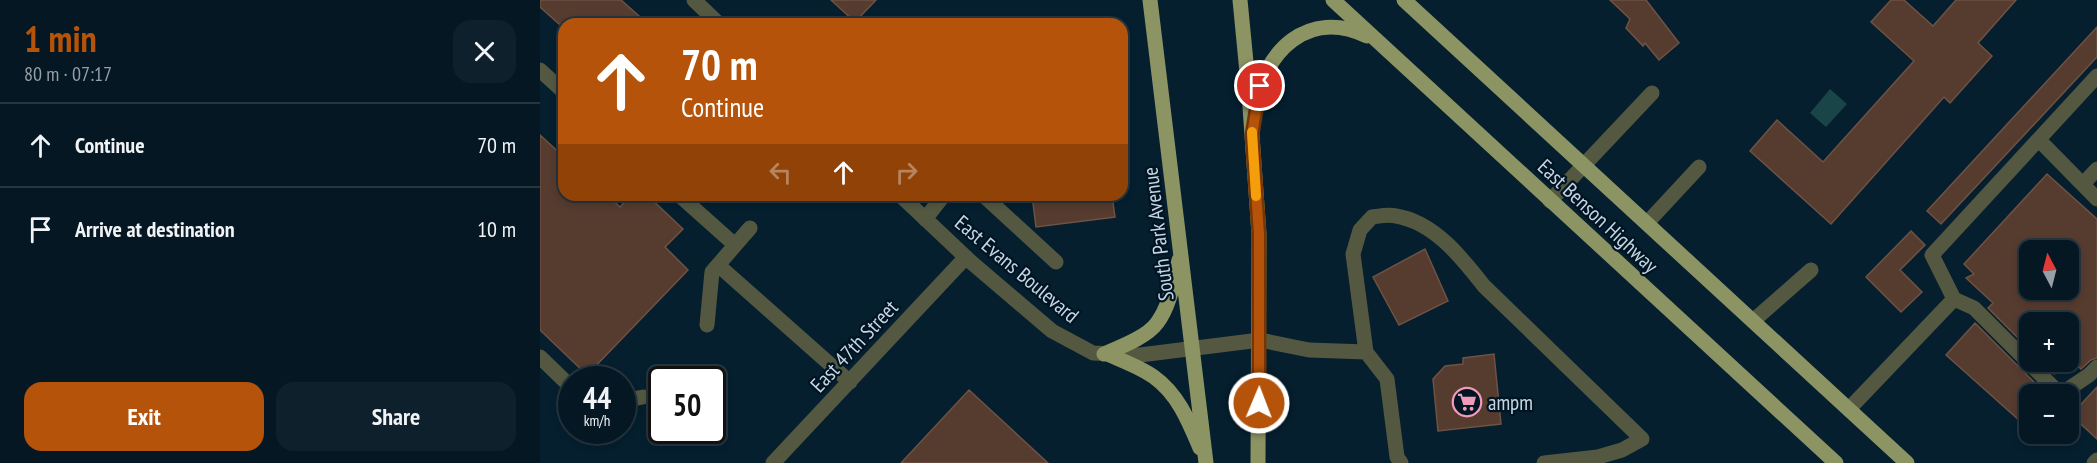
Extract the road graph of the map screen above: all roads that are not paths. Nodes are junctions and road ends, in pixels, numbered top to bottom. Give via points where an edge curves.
1 (694, 0) edge
2 (1150, 0) edge
3 (1239, 0) edge
4 (1333, 0) edge
5 (1404, 0) edge
6 (713, 18) edge
7 (1387, 50) junction
8 (540, 70) edge
9 (2097, 76) edge
10 (558, 86) edge
11 (1652, 93) dead end
12 (1252, 135) junction
13 (2039, 140) junction
14 (1585, 166) junction
15 (1699, 167) dead end
16 (2097, 169) edge
17 (2083, 184) junction
18 (2097, 198) edge
19 (687, 201) edge
20 (906, 201) edge
21 (940, 201) edge
22 (990, 201) edge
23 (1550, 201) junction
24 (925, 219) junction
25 (1647, 223) junction
26 (750, 228) dead end
27 (735, 245) junction
28 (1181, 252) junction
29 (966, 257) junction
30 (1056, 262) dead end
31 (715, 268) junction
32 (1811, 270) dead end
33 (1954, 300) junction
34 (1753, 321) junction
35 (707, 325) dead end
36 (1260, 340) junction
37 (1193, 348) junction
38 (1366, 352) junction
39 (1106, 354) junction
40 (540, 357) edge
41 (2097, 367) edge
42 (558, 374) edge
43 (850, 382) junction
44 (2051, 384) edge
45 (2076, 384) edge
46 (643, 397) dead end
47 (636, 398) edge
48 (1849, 409) junction
49 (773, 463) edge
50 (1206, 463) edge
51 (1258, 463) edge
52 (1401, 463) edge
53 (1544, 463) edge
54 (1836, 463) edge
55 (1907, 463) edge

1 - 6 street
2 - 28 main road, South Park Avenue
3 - 12 main road
4 - 7 main road, East Benson Highway
5 - 14 main road, East Benson Highway
7 - 12 main road via 1370,37 1338,27 1316,29 1297,37 1273,57 1266,70
7 - 23 main road, East Benson Highway
8 - 10 street
9 - 13 street
11 - 14 street
12 - 36 main road via 1259,234
13 - 17 street
13 - 33 street via 1932,255
14 - 23 street
14 - 25 main road, East Benson Highway
15 - 25 street
16 - 17 street
17 - 18 street
19 - 27 street
20 - 24 street, East Evans Boulevard
21 - 24 street
22 - 30 street
23 - 54 main road, East Benson Highway
24 - 29 street, East Evans Boulevard
25 - 34 main road, East Benson Highway
26 - 27 street
27 - 31 street
28 - 37 main road, South Park Avenue
28 - 39 main road via 1169,298 1157,324
29 - 39 street, East Evans Boulevard via 1052,331 1093,353
29 - 43 street, East 47th Street
31 - 35 street
31 - 43 street
32 - 34 street
33 - 44 street via 1974,308
33 - 48 street
34 - 48 main road, East Benson Highway
36 - 37 street, East Evans Boulevard
36 - 38 street, East Evans Boulevard via 1309,350
36 - 51 main road
37 - 39 street, East Evans Boulevard via 1140,355
37 - 50 main road, South Park Avenue
38 - 52 street via 1386,379
38 - 53 street via 1353,254 1360,230 1372,217 1396,215 1425,226 1466,263 1484,286 1642,439 1598,457
39 - 50 main road via 1154,376 1170,391 1188,420
40 - 42 street
41 - 45 street
43 - 49 street, East 47th Street
46 - 47 street
48 - 55 main road, East Benson Highway

